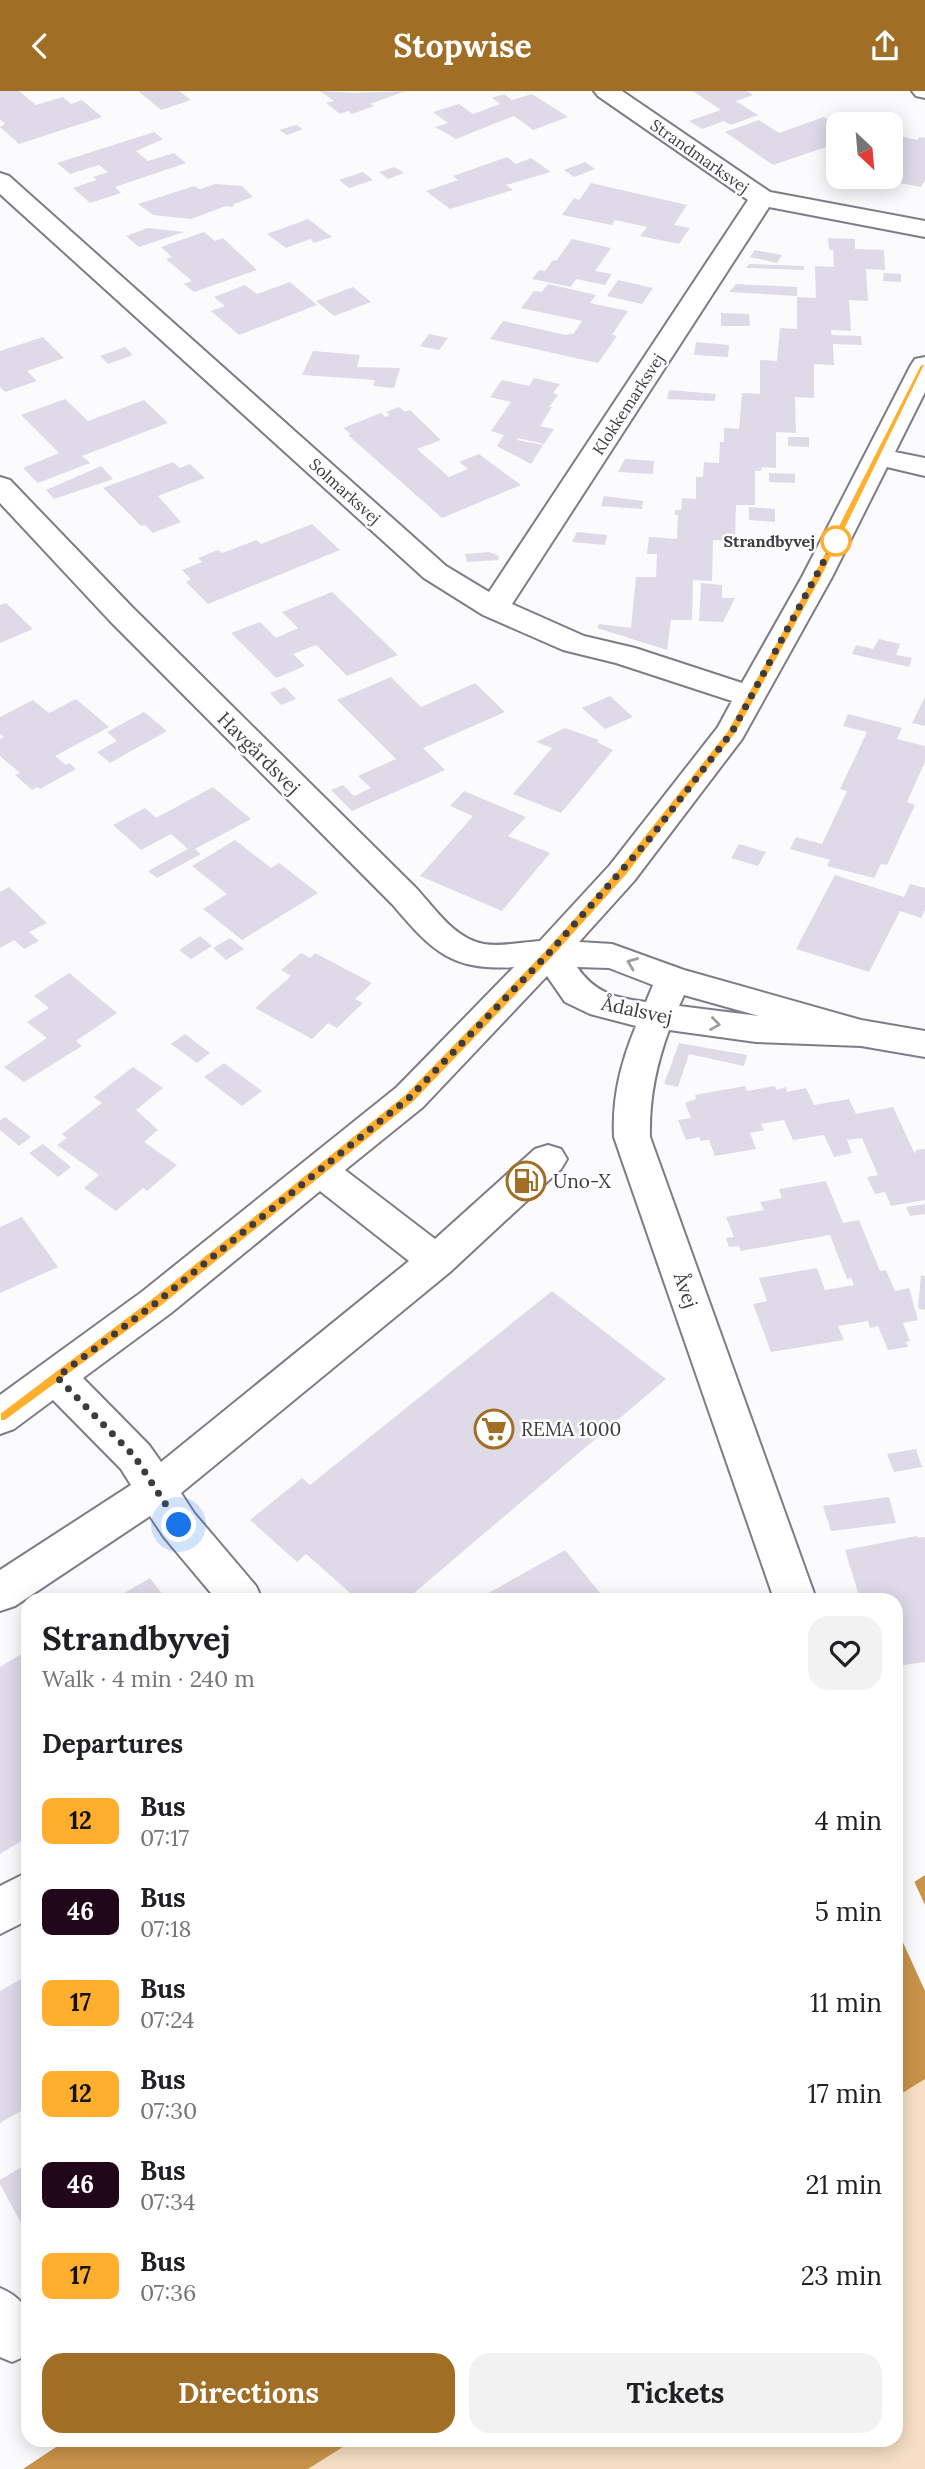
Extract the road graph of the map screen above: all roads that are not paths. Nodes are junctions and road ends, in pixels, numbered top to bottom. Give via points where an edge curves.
1 (606, 91) edge
2 (0, 181) edge
3 (762, 198) junction
4 (925, 229) edge
5 (925, 365) edge
6 (878, 457) junction
7 (925, 467) edge
8 (0, 486) edge
9 (494, 608) junction
10 (752, 697) junction
11 (549, 953) junction
12 (673, 979) junction
13 (658, 1016) junction
14 (861, 1034) junction
15 (925, 1044) edge
16 (548, 1159) dead end
17 (320, 1171) junction
18 (436, 1261) junction
19 (57, 1377) junction
20 (0, 1417) edge
21 (156, 1490) junction
22 (0, 1593) edge
23 (236, 1593) edge
24 (793, 1593) edge
25 (21, 1898) edge
26 (0, 1912) edge

1 - 3 street, Strandmarksvej
2 - 9 street, Solmarksvej via 435,572
3 - 4 street, Strandmarksvej
3 - 9 street, Klokkemarksvej
5 - 6 street
6 - 7 street
6 - 10 street
8 - 11 street, Havgårdsvej via 439,936 461,950 486,957
9 - 10 street, Solmarksvej via 574,643
10 - 11 street via 732,732 665,820
12 -> 11 street, Ådalsvej via 612,956
11 - 13 street, Ådalsvej via 577,993 602,1005
11 - 17 street via 410,1097
12 - 13 street, Åvej
12 - 14 street, Ådalsvej
13 -> 14 street, Ådalsvej via 756,1030
13 - 24 street, Åvej via 633,1087 632,1137
14 - 15 street, Ådalsvej
16 - 18 street
17 - 18 street
17 - 19 street
18 - 21 street
19 - 20 street
19 - 21 street via 135,1457
21 - 22 street
21 - 23 street
25 - 26 street

